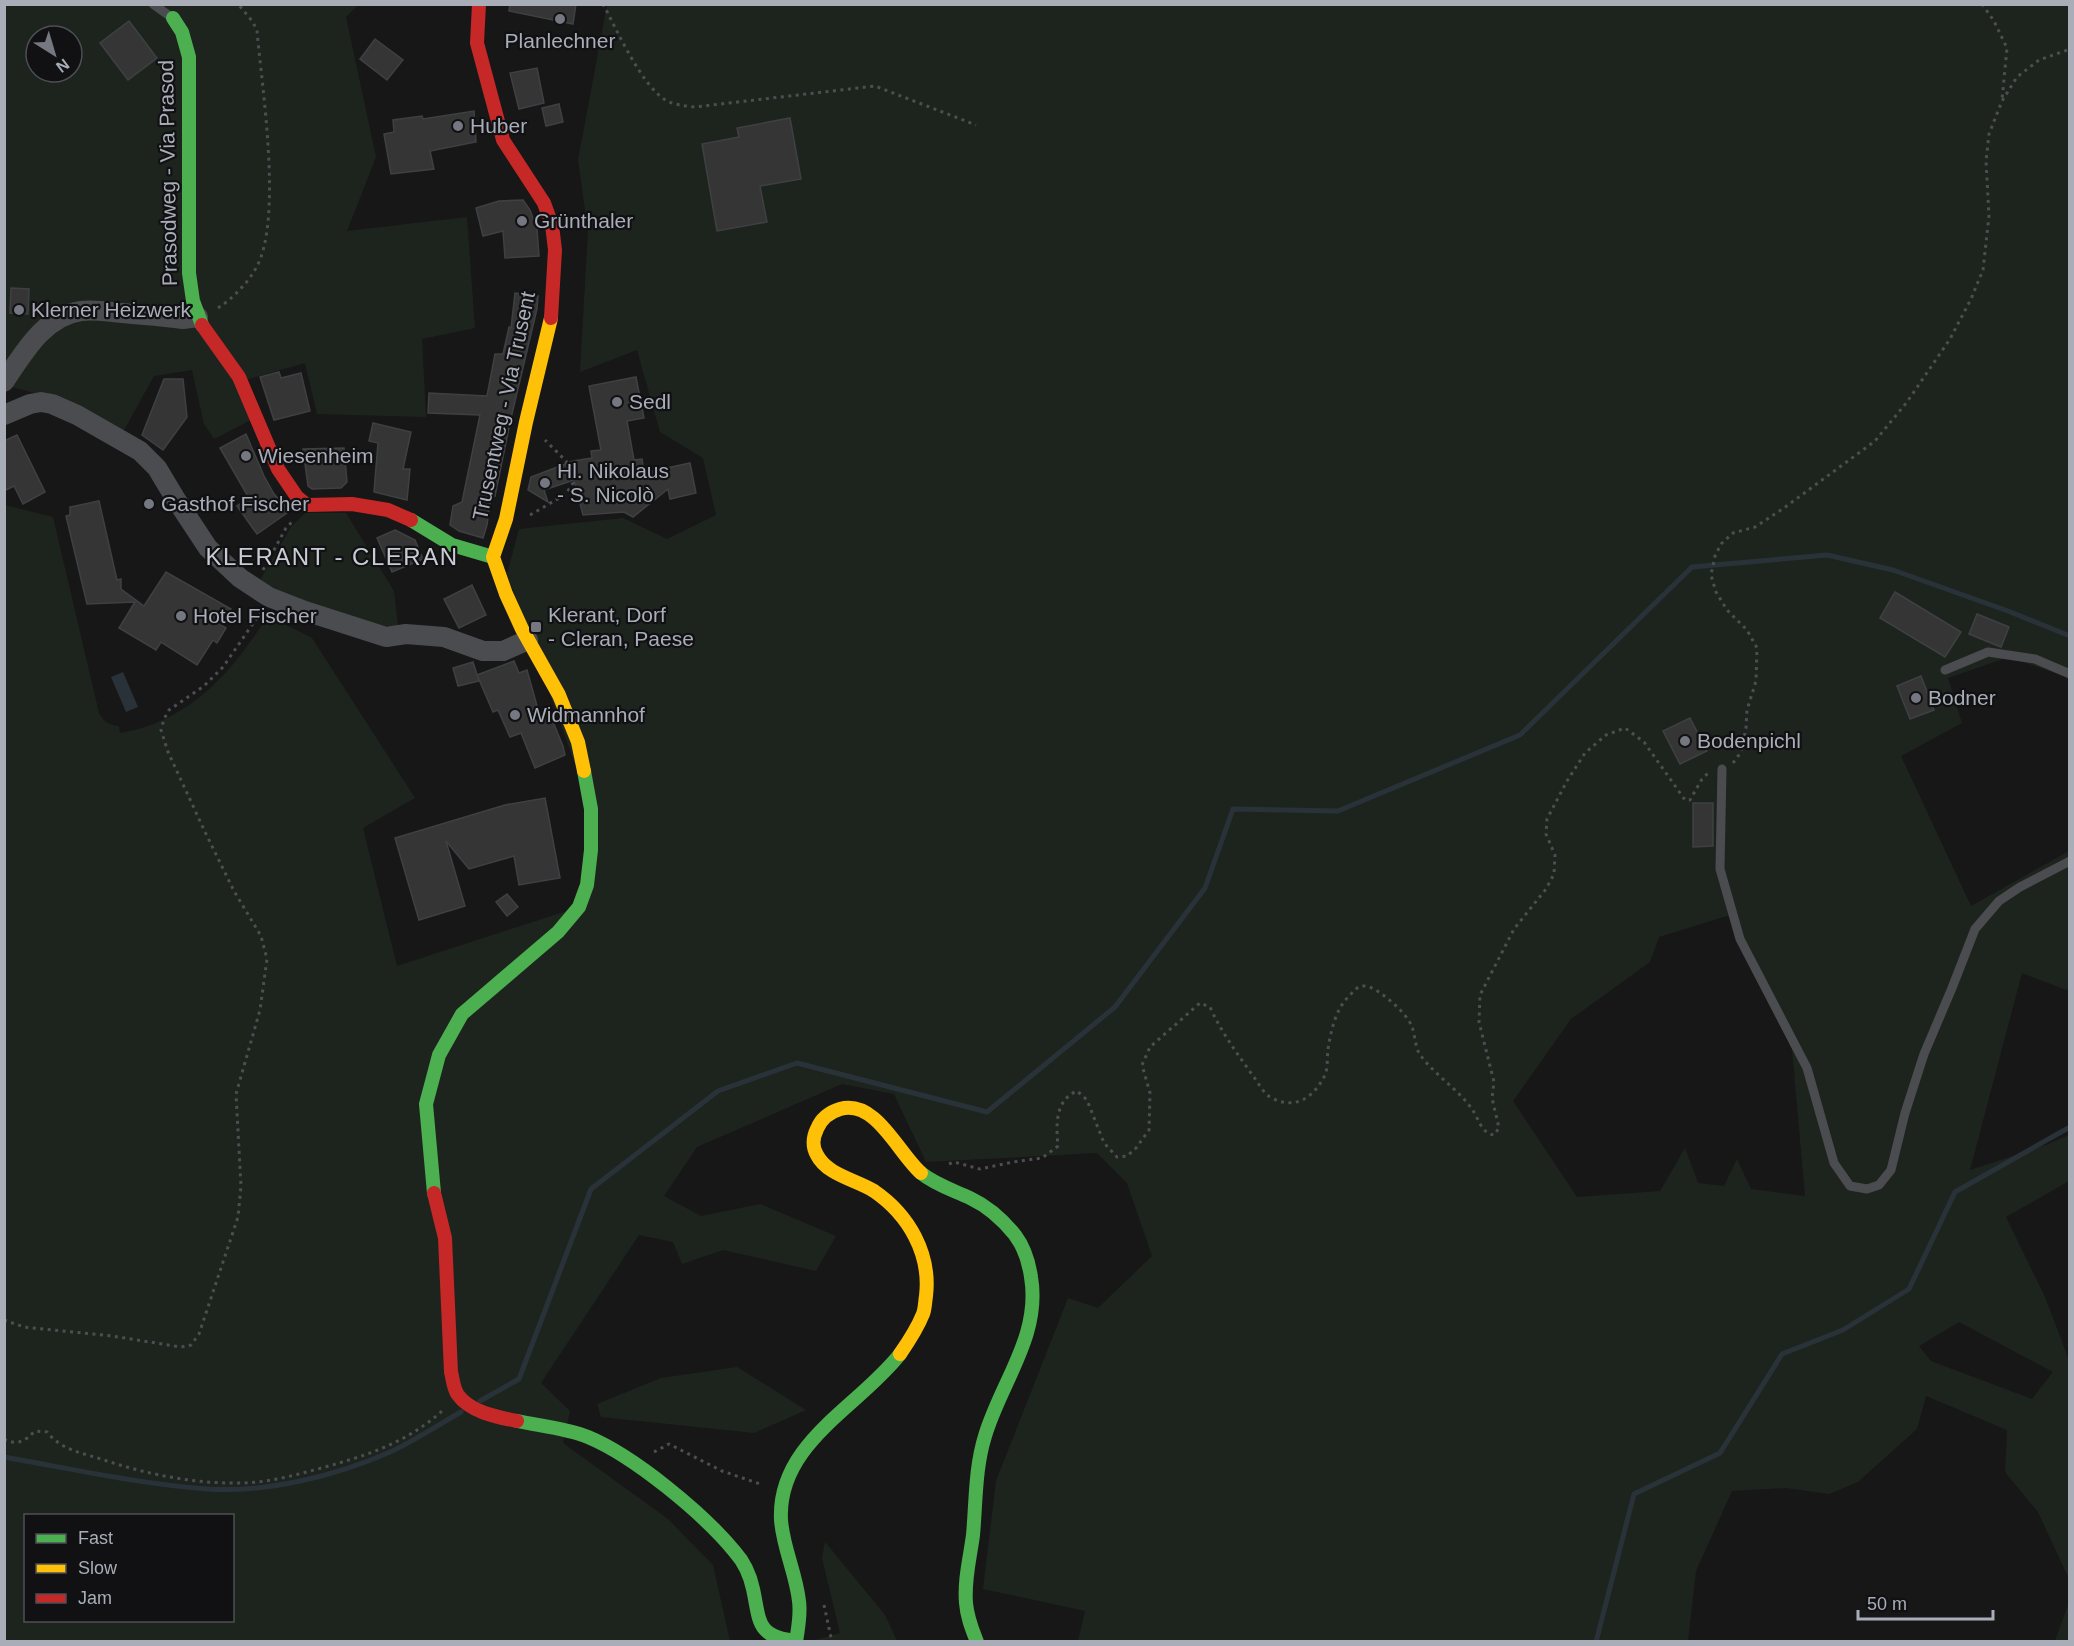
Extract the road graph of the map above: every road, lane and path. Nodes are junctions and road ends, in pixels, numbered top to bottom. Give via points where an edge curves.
1 (153, 4) edge
2 (238, 4) edge
3 (478, 4) edge
4 (603, 4) edge
5 (1982, 4) edge
6 (173, 18) joint
7 (2070, 49) edge
8 (2002, 101) junction
9 (976, 125) dead end
10 (198, 317) junction
11 (4, 382) edge
12 (4, 415) edge
13 (526, 422) junction
14 (307, 505) junction
15 (506, 519) junction
16 (493, 557) junction
17 (261, 592) junction
18 (528, 640) junction
19 (1945, 670) dead end
20 (2070, 674) edge
21 (1722, 769) junction
22 (2070, 861) edge
23 (932, 1181) junction
24 (4, 1320) edge
25 (460, 1398) junction
26 (4, 1438) edge
27 (634, 1464) junction
28 (783, 1492) junction
29 (796, 1641) edge
30 (977, 1641) edge

1 - 6 lane, Prasodweg - Via Prasod
2 - 10 path via 257,31 268,218 263,249 244,286 220,306
3 - 13 street, Trusentweg - Via Trusent via 477,43 504,140 544,203 554,242 554,311
4 - 9 path via 648,83 667,101 680,106 875,86
5 - 8 path via 2007,48
6 - 10 street, Prasodweg - Via Prasod via 182,32 189,57 189,273 191,298
7 - 8 path via 2038,60 2017,77
8 - 21 path via 1989,134 1989,216 1983,270 1950,339 1908,402 1875,441 1755,527 1733,533 1715,556 1711,575 1716,592 1727,610 1748,630 1757,648 1756,681 1741,752 1731,766
10 - 11 street via 90,310 71,313 41,333
10 - 14 street, Prasodweg - Via Prasod via 243,385 282,477 293,495
12 - 17 street via 30,404 52,404 140,451 157,468 208,548
13 - 15 street, Trusentweg - Via Trusent
13 - 15 path via 566,461 573,483 566,494 524,519
14 - 16 street via 352,504 388,510 452,545
14 - 17 path via 286,528
15 - 16 street, Trusentweg - Via Trusent
16 - 18 street
17 - 18 street via 386,637 444,637 483,651 503,651
17 - 24 path via 223,667 170,710 161,730 206,834 261,936 267,959 260,1010 236,1094 241,1186 238,1217 200,1334 191,1346 181,1347 24,1327
18 - 25 street via 559,694 578,742 591,809 591,850 587,885 579,907 558,932 462,1014 439,1055 426,1104 434,1187 445,1238 451,1372
19 - 20 lane via 1988,652 2035,659
21 - 22 lane via 1720,869 1740,939 1807,1068 1834,1163 1850,1186 1867,1189 1879,1185 1891,1170 1924,1054 1975,929 2013,892
21 - 23 path via 1701,779 1695,794 1685,800 1644,742 1624,728 1606,735 1585,753 1547,819 1546,834 1555,855 1554,874 1514,929 1480,995 1479,1022 1494,1082 1492,1098 1499,1128 1494,1135 1481,1128 1471,1108 1418,1051 1412,1024 1390,1000 1364,986 1344,1000 1328,1048 1326,1074 1304,1100 1294,1104 1268,1096 1210,1007 1200,1003 1149,1047 1142,1065 1150,1093 1149,1130 1126,1156 1118,1156 1104,1143 1087,1100 1077,1091 1069,1094 1060,1106 1058,1146 1042,1158 980,1169 954,1162 940,1168
23 - 28 street via 904,1158 870,1113 843,1108 820,1122 814,1148 820,1160 833,1172 883,1197 902,1214 918,1239 928,1290 922,1317 908,1344 813,1437
23 - 30 street via 972,1199 1015,1235 1027,1257 1034,1283 1034,1315 1025,1346 984,1437 978,1470 966,1580 966,1605
25 - 26 path via 426,1424 380,1450 276,1480 232,1483 164,1476 73,1451 47,1432 35,1431 21,1443
25 - 27 street via 481,1412 574,1432
27 - 28 path via 669,1444 722,1471
27 - 29 street via 694,1511 735,1551 751,1580 762,1628 782,1640
28 - 29 street via 780,1521 801,1608

